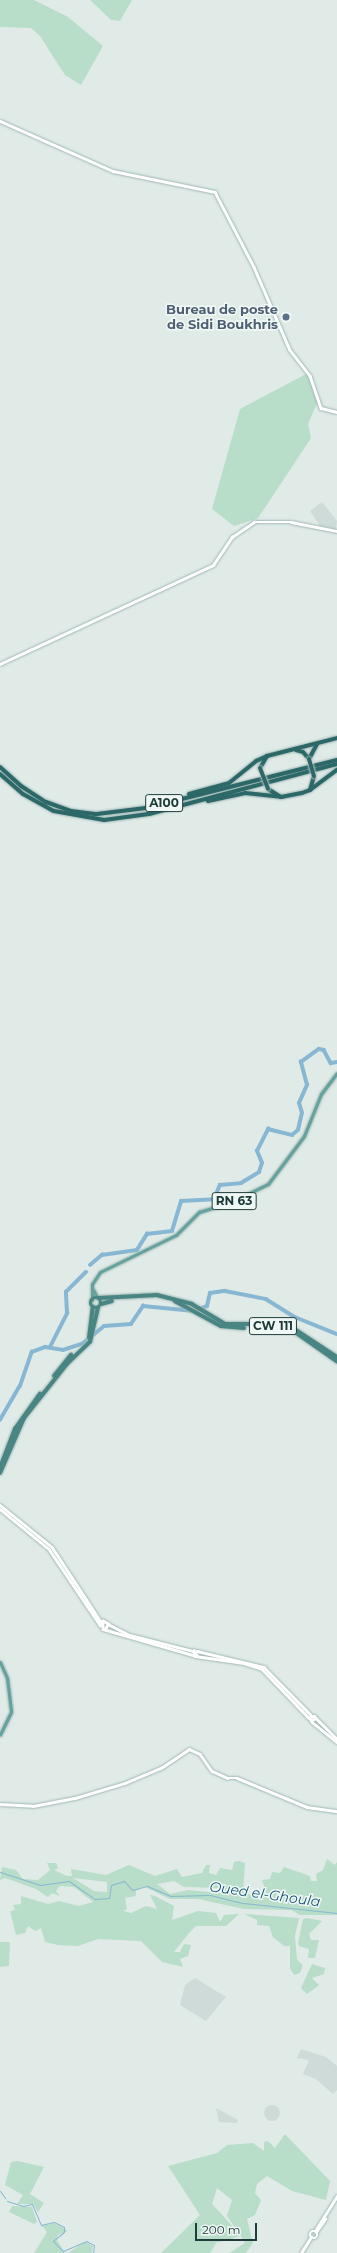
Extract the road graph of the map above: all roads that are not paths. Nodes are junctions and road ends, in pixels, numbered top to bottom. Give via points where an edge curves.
1 (0, 121) edge
2 (337, 412) edge
3 (337, 531) edge
4 (0, 664) edge
5 (337, 738) edge
6 (329, 740) junction
7 (288, 751) junction
8 (267, 756) junction
9 (309, 759) junction
10 (337, 760) edge
11 (337, 764) edge
12 (0, 767) edge
13 (337, 770) edge
14 (0, 774) edge
15 (310, 790) junction
16 (281, 797) junction
17 (168, 802) junction
18 (185, 803) junction
19 (337, 1073) edge
20 (92, 1284) junction
21 (98, 1298) junction
22 (92, 1300) junction
23 (100, 1306) junction
24 (93, 1307) junction
25 (196, 1308) junction
26 (203, 1313) junction
27 (91, 1332) junction
28 (89, 1340) junction
29 (337, 1357) edge
30 (337, 1361) edge
31 (0, 1468) edge
32 (0, 1473) edge
33 (0, 1505) edge
34 (0, 1509) edge
35 (45, 1542) junction
36 (101, 1624) junction
37 (108, 1624) junction
38 (105, 1629) junction
39 (196, 1651) junction
40 (193, 1655) junction
41 (197, 1656) junction
42 (0, 1662) edge
43 (311, 1715) junction
44 (309, 1718) junction
45 (315, 1719) junction
46 (311, 1721) junction
47 (0, 1735) edge
48 (337, 1739) edge
49 (337, 1742) edge
50 (0, 1804) edge
51 (337, 1811) edge
52 (337, 2196) edge
53 (337, 2199) edge
54 (316, 2232) junction
55 (312, 2237) junction
56 (302, 2253) edge

1 - 2 main road via 113,171 212,190 248,256 290,350 310,376 318,401 328,412
3 - 4 main road via 291,522 254,522 232,536 213,565
5 - 6 highway
6 - 7 highway
6 - 9 highway via 312,748
7 - 8 highway
7 - 9 highway via 301,751
8 - 16 highway, bridge via 260,768 268,789
8 - 17 highway via 256,761 229,783
9 - 15 highway, bridge via 314,776
10 - 17 highway, A100 / A100
11 - 18 highway, A100 / A100
12 - 17 highway, A100 / A100 via 32,794 71,811 119,812
13 - 15 highway
14 - 18 highway, A100 / A100 via 38,803 78,818 134,817
15 - 16 highway
16 - 18 highway via 245,793
19 - 20 main road, RN 63 via 321,1094 304,1136 268,1184 229,1203 199,1212 176,1235 100,1272
20 - 21 main road
20 - 22 main road
21 - 22 highway
21 - 23 highway
21 - 25 highway, CW 111 via 151,1295 182,1300
22 - 24 highway
23 - 24 highway
23 - 25 highway, CW 111 via 147,1297 177,1301
23 - 27 highway
24 - 27 highway
25 - 26 highway, CW 111
26 - 29 highway, CW 111 via 230,1325 291,1325
26 - 30 highway, CW 111 via 230,1328 288,1327
27 - 28 highway
28 - 31 highway via 65,1362 18,1422
28 - 32 highway via 66,1364 14,1438
33 - 35 main road
34 - 35 main road
35 - 36 main road
36 - 37 main road
36 - 38 main road
37 - 38 main road
37 - 39 main road via 130,1635
38 - 40 main road
39 - 40 main road
39 - 41 main road
39 - 43 main road via 264,1666
40 - 41 main road
41 - 44 main road via 258,1667 272,1677
42 - 47 main road via 8,1678 11,1712
43 - 44 main road
43 - 45 main road
44 - 46 main road
45 - 46 main road
45 - 48 main road
46 - 49 main road
50 - 51 main road via 33,1806 74,1798 161,1768 189,1749 200,1754 212,1771 228,1778 237,1778 306,1807
52 - 54 main road
53 - 54 main road
54 - 55 main road
54 - 55 main road via 317,2237
55 - 56 main road

